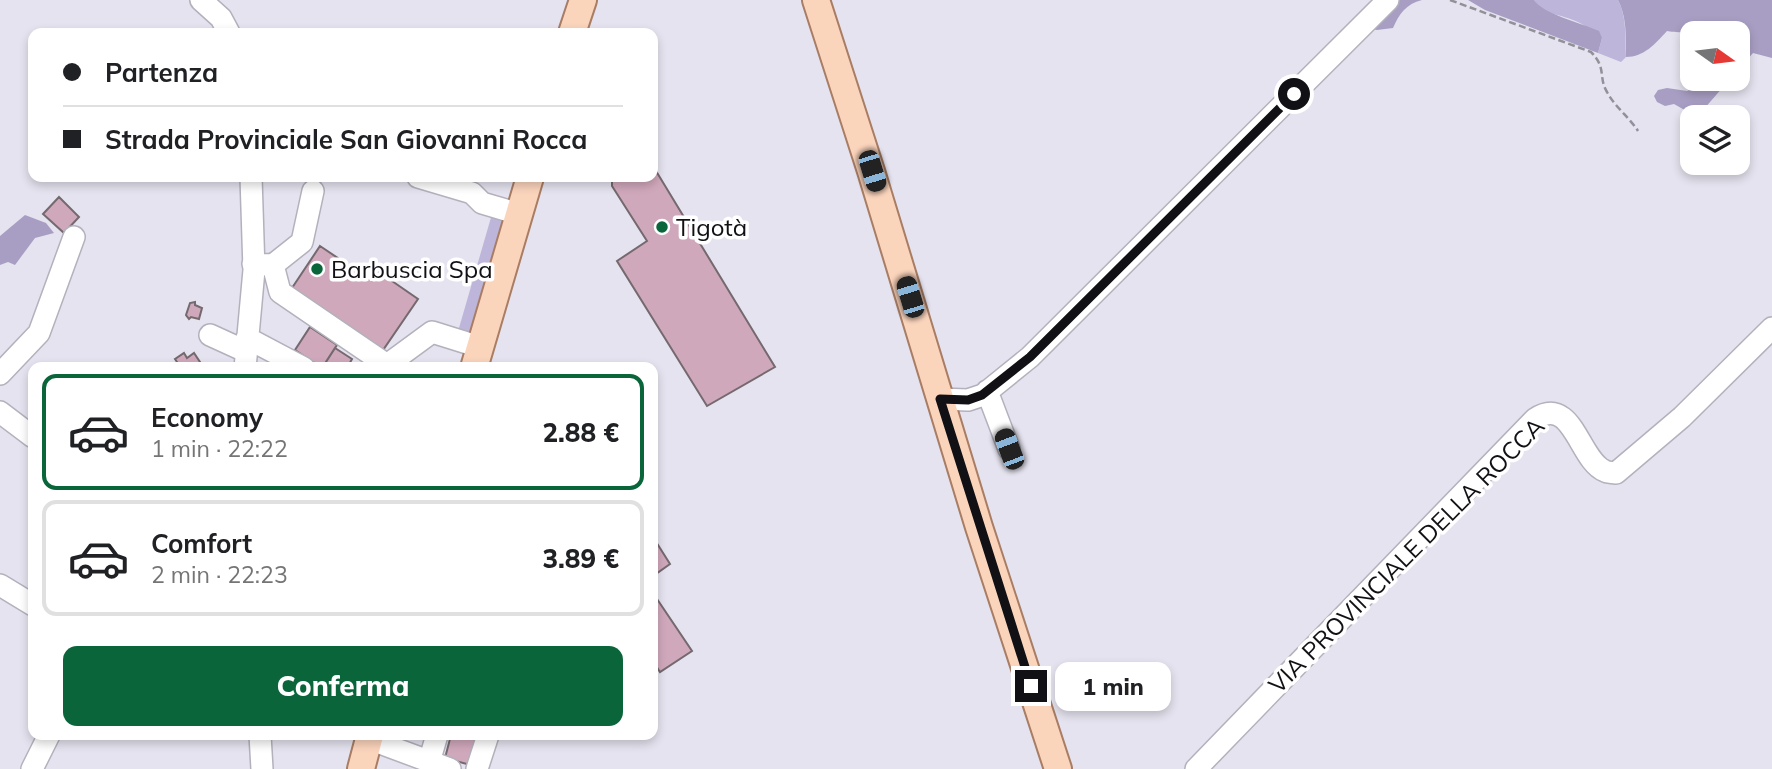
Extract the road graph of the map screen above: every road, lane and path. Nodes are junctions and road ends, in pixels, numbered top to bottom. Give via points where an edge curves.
1 (201, 0) edge
2 (583, 0) edge
3 (816, 0) edge
4 (1388, 0) edge
5 (1450, 0) edge
6 (226, 28) edge
7 (574, 28) edge
8 (1638, 131) dead end
9 (252, 182) edge
10 (435, 182) edge
11 (529, 182) edge
12 (313, 191) dead end
13 (519, 214) junction
14 (74, 237) dead end
15 (263, 265) junction
16 (1772, 328) edge
17 (210, 335) dead end
18 (246, 352) edge
19 (477, 357) edge
20 (282, 362) edge
21 (383, 362) edge
22 (391, 362) edge
23 (0, 374) edge
24 (987, 391) junction
25 (940, 399) junction
26 (0, 412) edge
27 (28, 433) edge
28 (1009, 449) dead end
29 (0, 585) edge
30 (28, 602) edge
31 (46, 740) edge
32 (260, 740) edge
33 (369, 740) edge
34 (377, 740) edge
35 (435, 740) edge
36 (486, 740) edge
37 (429, 761) junction
38 (32, 769) edge
39 (262, 769) edge
40 (361, 769) edge
41 (450, 769) edge
42 (477, 769) edge
43 (1058, 769) edge
44 (1196, 769) edge

1 - 6 street
2 - 7 main road
3 - 25 main road
4 - 24 street via 1069,319
5 - 8 path via 1591,52 1599,60 1604,88
9 - 15 street
10 - 13 street
11 - 13 main road
12 - 15 street via 302,242
13 - 19 main road
14 - 23 street via 39,333
15 - 18 street
15 - 21 street via 279,292
16 - 44 street, VIA PROVINCIALE DELLA ROCCA via 1682,417 1616,473 1604,471 1593,461 1563,417 1551,412 1535,419
17 - 18 street
18 - 20 street
19 - 22 street via 432,332
24 - 25 street via 968,400
24 - 28 street
25 - 43 main road
26 - 27 street
29 - 30 street
31 - 38 street
32 - 39 street
33 - 40 main road
34 - 37 street
35 - 37 street
36 - 42 street
37 - 41 street

